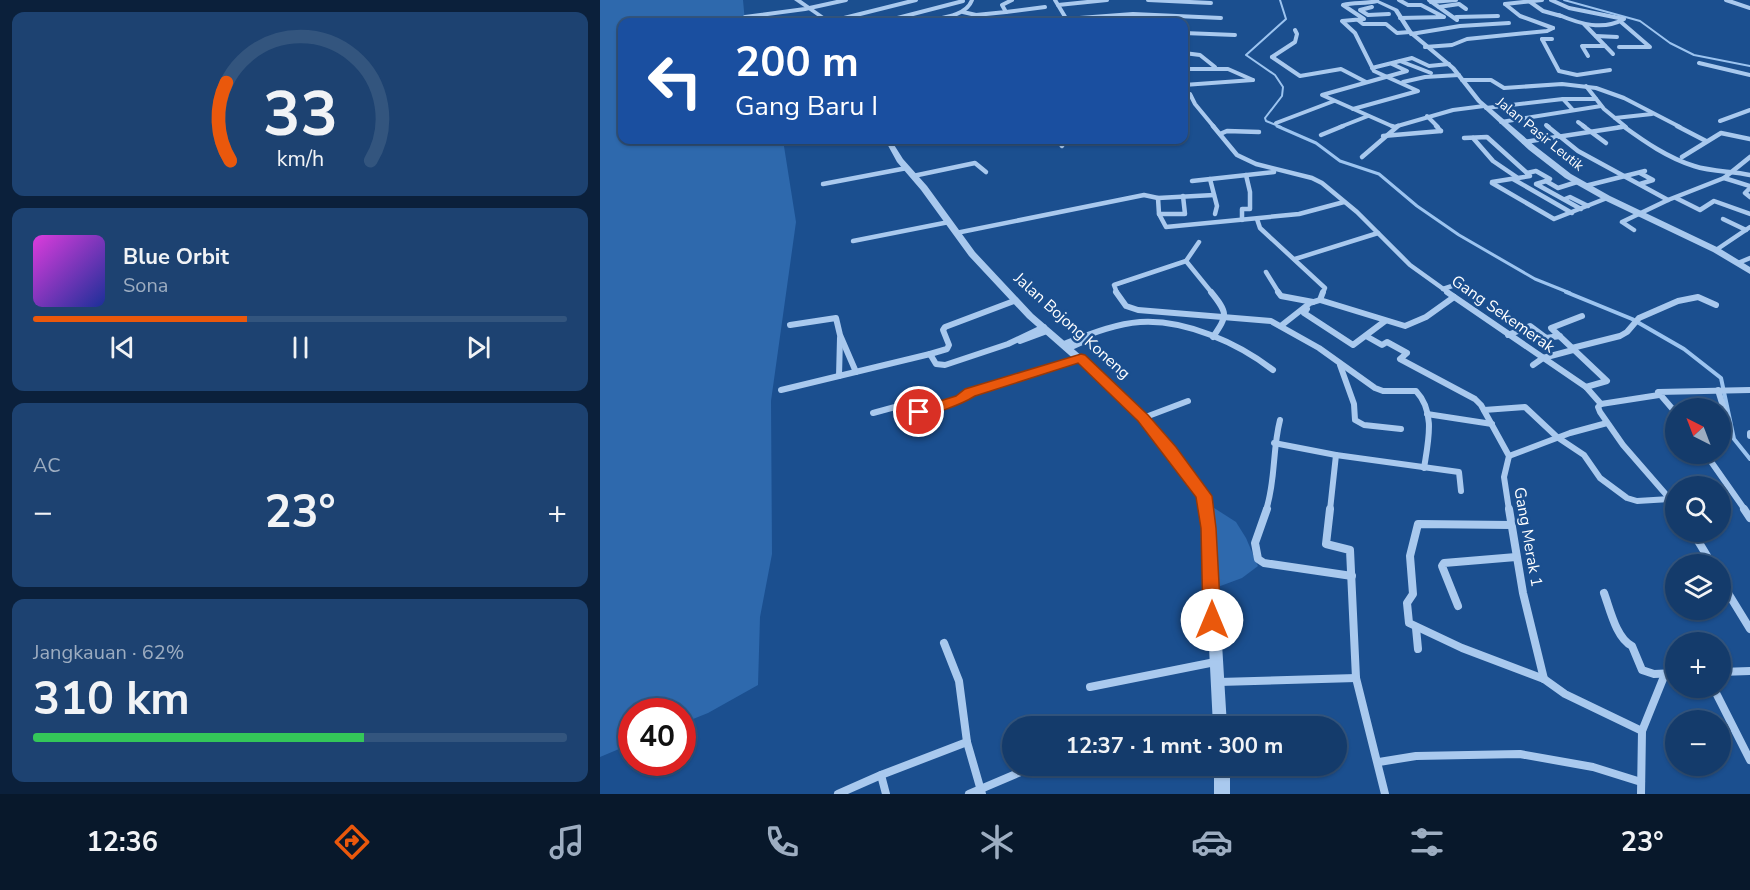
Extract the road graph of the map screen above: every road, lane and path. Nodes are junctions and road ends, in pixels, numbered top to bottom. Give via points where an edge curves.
1 (797, 0) edge
2 (846, 0) edge
3 (908, 0) edge
4 (916, 0) edge
5 (959, 0) edge
6 (1012, 0) edge
7 (1055, 0) edge
8 (1107, 0) edge
9 (1148, 0) edge
10 (1399, 0) edge
11 (1456, 0) edge
12 (1530, 0) edge
13 (1542, 0) edge
14 (1551, 0) edge
15 (1726, 0) edge
16 (971, 1) edge
17 (1430, 1) edge
18 (1211, 2) edge
19 (1372, 3) edge
20 (1058, 5) junction
21 (884, 7) junction
22 (1045, 7) dead end
23 (1438, 7) junction
24 (1750, 8) edge
25 (810, 9) junction
26 (1466, 9) dead end
27 (1379, 11) junction
28 (963, 12) junction
29 (1006, 12) junction
30 (1365, 13) junction
31 (1389, 14) junction
32 (1559, 15) junction
33 (1165, 16) joint
34 (1498, 16) dead end
35 (745, 17) dead end
36 (1400, 17) junction
37 (1456, 17) junction
38 (822, 18) edge
39 (842, 18) edge
40 (899, 18) edge
41 (939, 18) edge
42 (1065, 18) edge
43 (1096, 18) edge
44 (1209, 18) junction
45 (1221, 18) dead end
46 (1358, 20) junction
47 (1621, 22) junction
48 (1509, 23) dead end
49 (1584, 24) junction
50 (1606, 24) junction
51 (1460, 26) junction
52 (1295, 30) dead end
53 (1188, 33) edge
54 (1410, 33) junction
55 (1534, 33) junction
56 (1235, 35) dead end
57 (1538, 36) dead end
58 (1596, 36) junction
59 (1617, 37) dead end
60 (1552, 39) dead end
61 (1605, 46) junction
62 (1425, 47) junction
63 (1619, 47) dead end
64 (1188, 54) edge
65 (1613, 54) dead end
66 (1588, 56) dead end
67 (1400, 61) junction
68 (1699, 63) dead end
69 (1392, 64) junction
70 (1449, 64) junction
71 (1216, 67) junction
72 (1372, 68) junction
73 (1188, 69) edge
74 (1610, 70) dead end
75 (1431, 73) dead end
76 (1577, 75) junction
77 (1750, 75) edge
78 (1388, 77) junction
79 (1460, 78) junction
80 (1366, 82) junction
81 (1402, 82) junction
82 (1188, 85) edge
83 (1585, 86) junction
84 (1188, 94) edge
85 (1563, 99) junction
86 (1596, 99) junction
87 (1335, 101) junction
88 (1485, 107) junction
89 (1600, 108) junction
90 (1353, 109) junction
91 (1574, 110) junction
92 (1750, 110) edge
93 (1740, 113) junction
94 (1653, 114) junction
95 (1368, 116) junction
96 (1427, 117) junction
97 (1750, 117) edge
98 (1614, 118) junction
99 (1720, 121) dead end
100 (1501, 122) junction
101 (1578, 122) dead end
102 (1276, 123) dead end
103 (1546, 125) dead end
104 (1394, 127) junction
105 (1259, 132) dead end
106 (1592, 132) junction
107 (1220, 134) junction
108 (1321, 135) dead end
109 (1383, 136) junction
110 (1561, 137) junction
111 (1464, 138) dead end
112 (1473, 138) junction
113 (1750, 139) edge
114 (1706, 141) junction
115 (1524, 142) junction
116 (1606, 143) dead end
117 (891, 144) edge
118 (1362, 157) dead end
119 (1682, 157) dead end
120 (1750, 157) edge
121 (1735, 171) junction
122 (910, 172) junction
123 (986, 172) dead end
124 (1287, 172) junction
125 (1527, 173) junction
126 (1246, 175) junction
127 (1624, 175) junction
128 (1750, 175) edge
129 (1516, 178) junction
130 (1724, 178) junction
131 (1210, 179) junction
132 (1192, 181) dead end
133 (1546, 181) junction
134 (824, 184) dead end
135 (1581, 184) junction
136 (1640, 184) junction
137 (1750, 187) edge
138 (1214, 195) junction
139 (1183, 196) junction
140 (1675, 197) junction
141 (1750, 197) edge
142 (1158, 198) junction
143 (1565, 198) junction
144 (1607, 198) junction
145 (1668, 200) junction
146 (1344, 202) junction
147 (1587, 206) junction
148 (1581, 209) junction
149 (1572, 213) junction
150 (1642, 213) junction
151 (1159, 214) junction
152 (1215, 214) dead end
153 (1750, 214) edge
154 (1257, 219) junction
155 (1723, 219) dead end
156 (1242, 220) junction
157 (949, 222) junction
158 (1634, 230) dead end
159 (1748, 231) edge
160 (956, 233) junction
161 (1378, 233) junction
162 (853, 241) dead end
163 (1199, 242) dead end
164 (1716, 250) junction
165 (1750, 258) edge
166 (1295, 259) junction
167 (1186, 261) junction
168 (1738, 262) junction
169 (1750, 271) edge
170 (1266, 272) dead end
171 (1461, 283) dead end
172 (1443, 289) junction
173 (1454, 297) junction
174 (1014, 301) junction
175 (1315, 302) junction
176 (1716, 305) dead end
177 (1582, 316) dead end
178 (1225, 319) junction
179 (1385, 321) junction
180 (790, 324) dead end
181 (1282, 325) junction
182 (1046, 329) junction
183 (1104, 331) junction
184 (840, 335) junction
185 (1508, 335) junction
186 (1366, 336) junction
187 (1560, 336) junction
188 (1213, 337) junction
189 (1067, 346) junction
190 (1573, 349) junction
191 (930, 354) junction
192 (1081, 358) junction
193 (1543, 358) junction
194 (1340, 364) junction
195 (1533, 365) dead end
196 (1273, 370) dead end
197 (856, 372) junction
198 (840, 376) junction
199 (1586, 387) junction
200 (781, 390) dead end
201 (1750, 390) edge
202 (1723, 391) junction
203 (1659, 395) junction
204 (1724, 398) edge
205 (1188, 401) dead end
206 (1665, 401) edge
207 (1601, 404) junction
208 (1483, 408) junction
209 (873, 412) dead end
210 (1427, 414) junction
211 (1143, 418) junction
212 (1280, 420) dead end
213 (1607, 423) junction
214 (1492, 424) junction
215 (1401, 429) dead end
216 (1557, 437) junction
217 (1274, 443) junction
218 (1336, 455) junction
219 (1509, 456) junction
220 (1713, 464) edge
221 (1425, 468) junction
222 (1461, 491) dead end
223 (1665, 493) edge
224 (1665, 499) edge
225 (1750, 518) edge
226 (1511, 525) junction
227 (1516, 557) junction
228 (1352, 576) junction
229 (1604, 593) dead end
230 (1731, 598) edge
231 (1458, 606) dead end
232 (1416, 628) junction
233 (1750, 629) edge
234 (944, 643) dead end
235 (1418, 648) dead end
236 (1215, 662) junction
237 (1750, 671) edge
238 (1731, 672) edge
239 (1665, 674) joint
240 (1356, 678) junction
241 (1544, 679) junction
242 (1216, 682) junction
243 (1090, 687) dead end
244 (1719, 698) edge
245 (1219, 716) edge
246 (1642, 731) junction
247 (967, 742) junction
248 (1750, 760) edge
249 (1378, 762) junction
250 (881, 775) junction
251 (1013, 776) edge
252 (1222, 776) edge
253 (1641, 782) junction
254 (981, 791) edge
255 (838, 794) edge
256 (886, 794) edge
257 (969, 794) edge
258 (1222, 794) edge
259 (1385, 794) edge
260 (1641, 794) edge

1 - 25 street
2 - 25 street
3 - 21 street
4 - 21 street
5 - 16 street
5 - 40 street
6 - 29 street via 1002,5
7 - 20 street
8 - 20 street
9 - 18 street
10 - 36 street via 1444,16
11 - 17 street
12 - 13 street
12 - 32 street via 1543,11
12 - 55 street via 1505,4 1520,16 1553,28
14 - 47 street via 1569,8 1624,19
15 - 24 street
16 - 28 street
17 - 23 street
18 - 44 street
19 - 27 street
19 - 30 street via 1360,10
19 - 36 street, Jalan Pasir Leutik via 1392,7
19 - 46 street via 1343,5 1364,19
20 - 42 street
21 - 39 street
22 - 29 street
23 - 26 street via 1459,4
23 - 37 street
25 - 35 street
25 - 38 street
27 - 30 street
27 - 31 street
28 - 29 street
28 - 41 street
30 - 31 street
31 - 36 street
32 - 49 street
32 - 50 street
33 - 43 street
33 - 44 street
34 - 37 street
36 - 54 street, Jalan Pasir Leutik
37 - 51 street
44 - 45 street
46 - 54 street via 1363,24 1386,24 1397,33
46 - 72 street via 1342,21 1355,33
47 - 50 street
47 - 63 street via 1650,47
48 - 51 street
49 - 50 street
49 - 58 street
51 - 54 street
52 - 80 street via 1295,42 1272,57 1300,76 1341,69
53 - 56 street
54 - 62 street, Jalan Pasir Leutik
55 - 57 street
55 - 62 street
58 - 59 street
58 - 61 street
60 - 76 street via 1542,39 1559,70
61 - 65 street
61 - 66 street via 1582,46
62 - 70 street, Jalan Pasir Leutik
64 - 71 street via 1200,55
67 - 69 street
67 - 70 street via 1412,58 1429,66
67 - 75 street
68 - 77 street
69 - 72 street
69 - 78 street via 1407,71
70 - 79 street, Jalan Pasir Leutik
71 - 73 street
71 - 82 street via 1253,80
72 - 78 street
74 - 76 street
76 - 83 street
78 - 80 street
78 - 81 street
79 - 81 street via 1425,77
79 - 83 street via 1491,80 1504,88
79 - 88 street, Jalan Pasir Leutik
80 - 87 street via 1322,94
81 - 90 street via 1418,91
83 - 86 street
83 - 94 street via 1618,94
84 - 107 street, Gang Sekemerak
85 - 86 street
85 - 88 street
85 - 91 street
86 - 89 street
87 - 90 street
87 - 102 street
88 - 96 street
88 - 100 street, Jalan Pasir Leutik
89 - 91 street
89 - 98 street
89 - 106 street via 1622,127
90 - 95 street
91 - 100 street
92 - 93 street
93 - 97 street
93 - 99 street
94 - 98 street
94 - 114 street
95 - 104 street
95 - 108 street
96 - 104 street
96 - 109 street via 1442,130
98 - 121 street via 1654,147 1682,161
100 - 115 street, Jalan Pasir Leutik
101 - 106 street
103 - 110 street
104 - 109 street
105 - 107 street
106 - 110 street
106 - 116 street
107 - 124 street, Gang Sekemerak via 1242,159
109 - 118 street
110 - 115 street
110 - 127 street via 1578,151
111 - 112 street
112 - 125 street via 1487,136
112 - 129 street via 1493,161
113 - 114 street via 1721,133
114 - 119 street
115 - 135 street, Jalan Pasir Leutik
117 - 122 street, Jalan Bojong Koneng
120 - 121 street
121 - 128 street
121 - 130 street
122 - 123 street via 975,163
122 - 134 street
122 - 157 street, Jalan Bojong Koneng
124 - 126 street
124 - 146 street, Gang Sekemerak via 1318,180
125 - 129 street via 1530,176
125 - 133 street via 1536,171 1550,179
126 - 131 street
126 - 156 street via 1251,200 1250,209 1242,209
127 - 135 street
127 - 136 street
127 - 136 street via 1642,172 1653,180
129 - 149 street
129 - 149 street via 1492,182 1554,219
130 - 137 street
130 - 140 street
131 - 132 street
131 - 138 street
133 - 135 street via 1558,188
133 - 143 street via 1536,184
135 - 144 street, Jalan Pasir Leutik
136 - 145 street
137 - 141 street via 1744,193
138 - 139 street
138 - 152 street
139 - 142 street
139 - 151 street via 1185,214
140 - 145 street
140 - 153 street via 1700,210 1714,201
142 - 151 street
142 - 160 street via 1144,195
143 - 147 street
143 - 148 street
144 - 147 street
144 - 150 street, Jalan Pasir Leutik
145 - 150 street
146 - 154 street via 1307,213
146 - 161 street, Gang Sekemerak
147 - 148 street
148 - 149 street
150 - 158 street via 1622,222
150 - 164 street, Jalan Pasir Leutik
151 - 156 street via 1166,227
154 - 156 street
154 - 166 street via 1260,228
155 - 159 street
157 - 160 street, Jalan Bojong Koneng
157 - 162 street
159 - 164 street
160 - 174 street, Jalan Bojong Koneng
161 - 166 street
161 - 172 street, Gang Sekemerak via 1397,254
163 - 167 street
164 - 168 street, Jalan Pasir Leutik
165 - 168 street
166 - 175 street via 1324,285 1326,291
167 - 178 street via 1224,308
167 - 178 street via 1123,281 1114,289 1126,306 1138,310
168 - 169 street, Jalan Pasir Leutik
170 - 175 street via 1281,296
171 - 172 street
172 - 173 street, Gang Sekemerak
173 - 179 street via 1409,325
173 - 185 street, Gang Sekemerak
174 - 182 street, Jalan Bojong Koneng
174 - 191 street via 945,327 947,349
175 - 179 street
175 - 181 street
175 - 186 street via 1304,313 1353,345
176 - 190 street via 1692,297 1636,321 1620,336
177 - 187 street via 1551,328
178 - 181 street via 1264,320
178 - 188 street
179 - 186 street
180 - 184 street via 836,318
181 - 194 street
182 - 189 street, Jalan Bojong Koneng
182 - 191 street via 940,366
183 - 188 street via 1146,321
183 - 189 street
183 - 189 street
184 - 197 street
184 - 198 street
185 - 187 street via 1530,326 1546,338
185 - 193 street, Gang Sekemerak
186 - 208 street via 1382,345 1393,344 1407,353 1400,359 1475,399
187 - 190 street
188 - 196 street via 1248,351
189 - 192 street, Jalan Bojong Koneng
190 - 193 street
190 - 199 street via 1607,381
191 - 197 street
192 - 209 street via 922,411 906,404
192 - 211 street, Jalan Bojong Koneng
193 - 195 street
193 - 199 street, Gang Sekemerak
194 - 210 street via 1383,391 1416,391
194 - 215 street via 1354,404 1355,420 1364,425
197 - 198 street
198 - 200 street
199 - 207 street, Gang Sekemerak
201 - 202 street
202 - 203 street via 1662,390
202 - 204 street
203 - 206 street
203 - 207 street
205 - 211 street
207 - 213 street, Gang Sekemerak via 1598,407
208 - 214 street
208 - 216 street via 1525,407
210 - 214 street
210 - 221 street via 1430,430
211 - 236 street, Jalan Bojong Koneng via 1204,496
212 - 217 street
213 - 216 street
213 - 223 street, Gang Sekemerak
214 - 219 street
216 - 219 street
216 - 224 street via 1584,455 1600,478 1627,498
217 - 218 street
217 - 228 street via 1273,490 1255,543 1258,559
218 - 221 street
218 - 228 street via 1326,544 1350,550
219 - 226 street, Gang Merak 1 via 1504,477
220 - 225 street
221 - 222 street via 1459,472
226 - 227 street, Gang Merak 1
226 - 232 street via 1418,524 1410,556 1413,594 1407,603 1408,623
227 - 231 street via 1444,563
227 - 241 street, Gang Merak 1
228 - 240 street
229 - 239 street via 1618,629 1632,646 1642,670
230 - 233 street
232 - 235 street
232 - 241 street
234 - 247 street via 959,681
236 - 242 street, Jalan Bojong Koneng
236 - 243 street
237 - 238 street
239 - 246 street
240 - 242 street
240 - 249 street
241 - 246 street via 1565,694
242 - 245 street, Jalan Bojong Koneng
244 - 248 street
246 - 253 street
247 - 250 street
247 - 254 street
249 - 253 street via 1416,756 1520,754 1593,767
249 - 259 street
250 - 255 street
250 - 256 street
251 - 254 street
252 - 258 street
253 - 260 street
254 - 257 street

